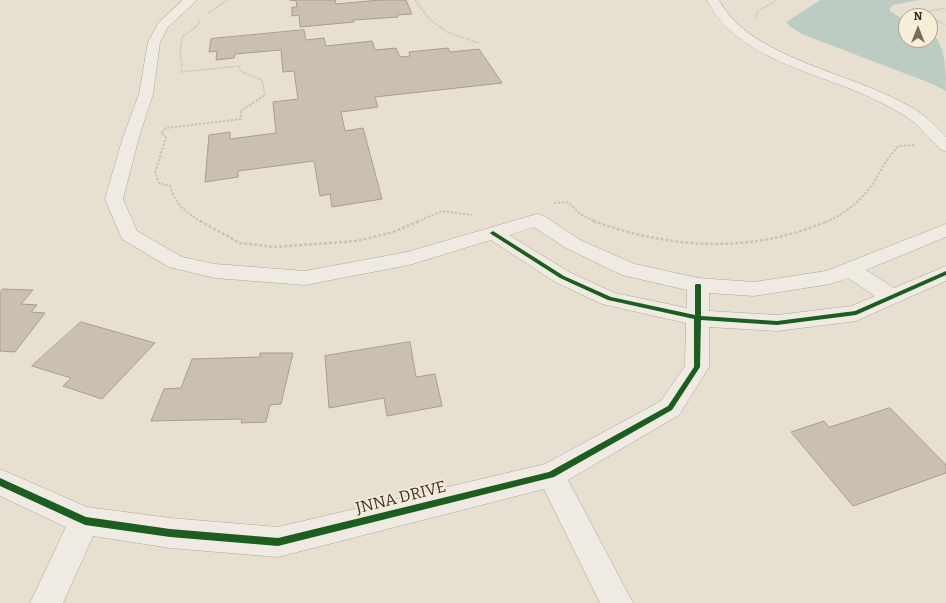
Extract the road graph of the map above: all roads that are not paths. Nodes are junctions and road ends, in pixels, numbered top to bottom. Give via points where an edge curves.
1 (191, 0) edge
2 (713, 0) edge
3 (946, 146) edge
4 (946, 230) edge
5 (493, 233) junction
6 (850, 269) junction
7 (946, 273) edge
8 (698, 285) junction
9 (892, 297) junction
10 (698, 318) junction
11 (551, 475) junction
12 (0, 482) edge
13 (85, 521) junction
14 (46, 603) edge
15 (617, 603) edge

1 - 5 street via 163,25 154,42 146,94 114,199 129,235 176,262 216,271 305,278 408,258
2 - 3 street via 731,26 747,38 778,55 883,98 919,119
4 - 6 street
5 - 8 street via 537,220 573,244 629,270
5 - 10 street via 562,277 610,298
6 - 8 street via 830,277 754,289
6 - 9 street
7 - 9 street
8 - 10 street, JNNA DRIVE
9 - 10 street via 856,313 777,323
10 - 11 street, JNNA DRIVE via 697,366 670,408
11 - 13 street, JNNA DRIVE via 278,542 170,533
11 - 15 street
12 - 13 street, JNNA DRIVE
13 - 14 street

